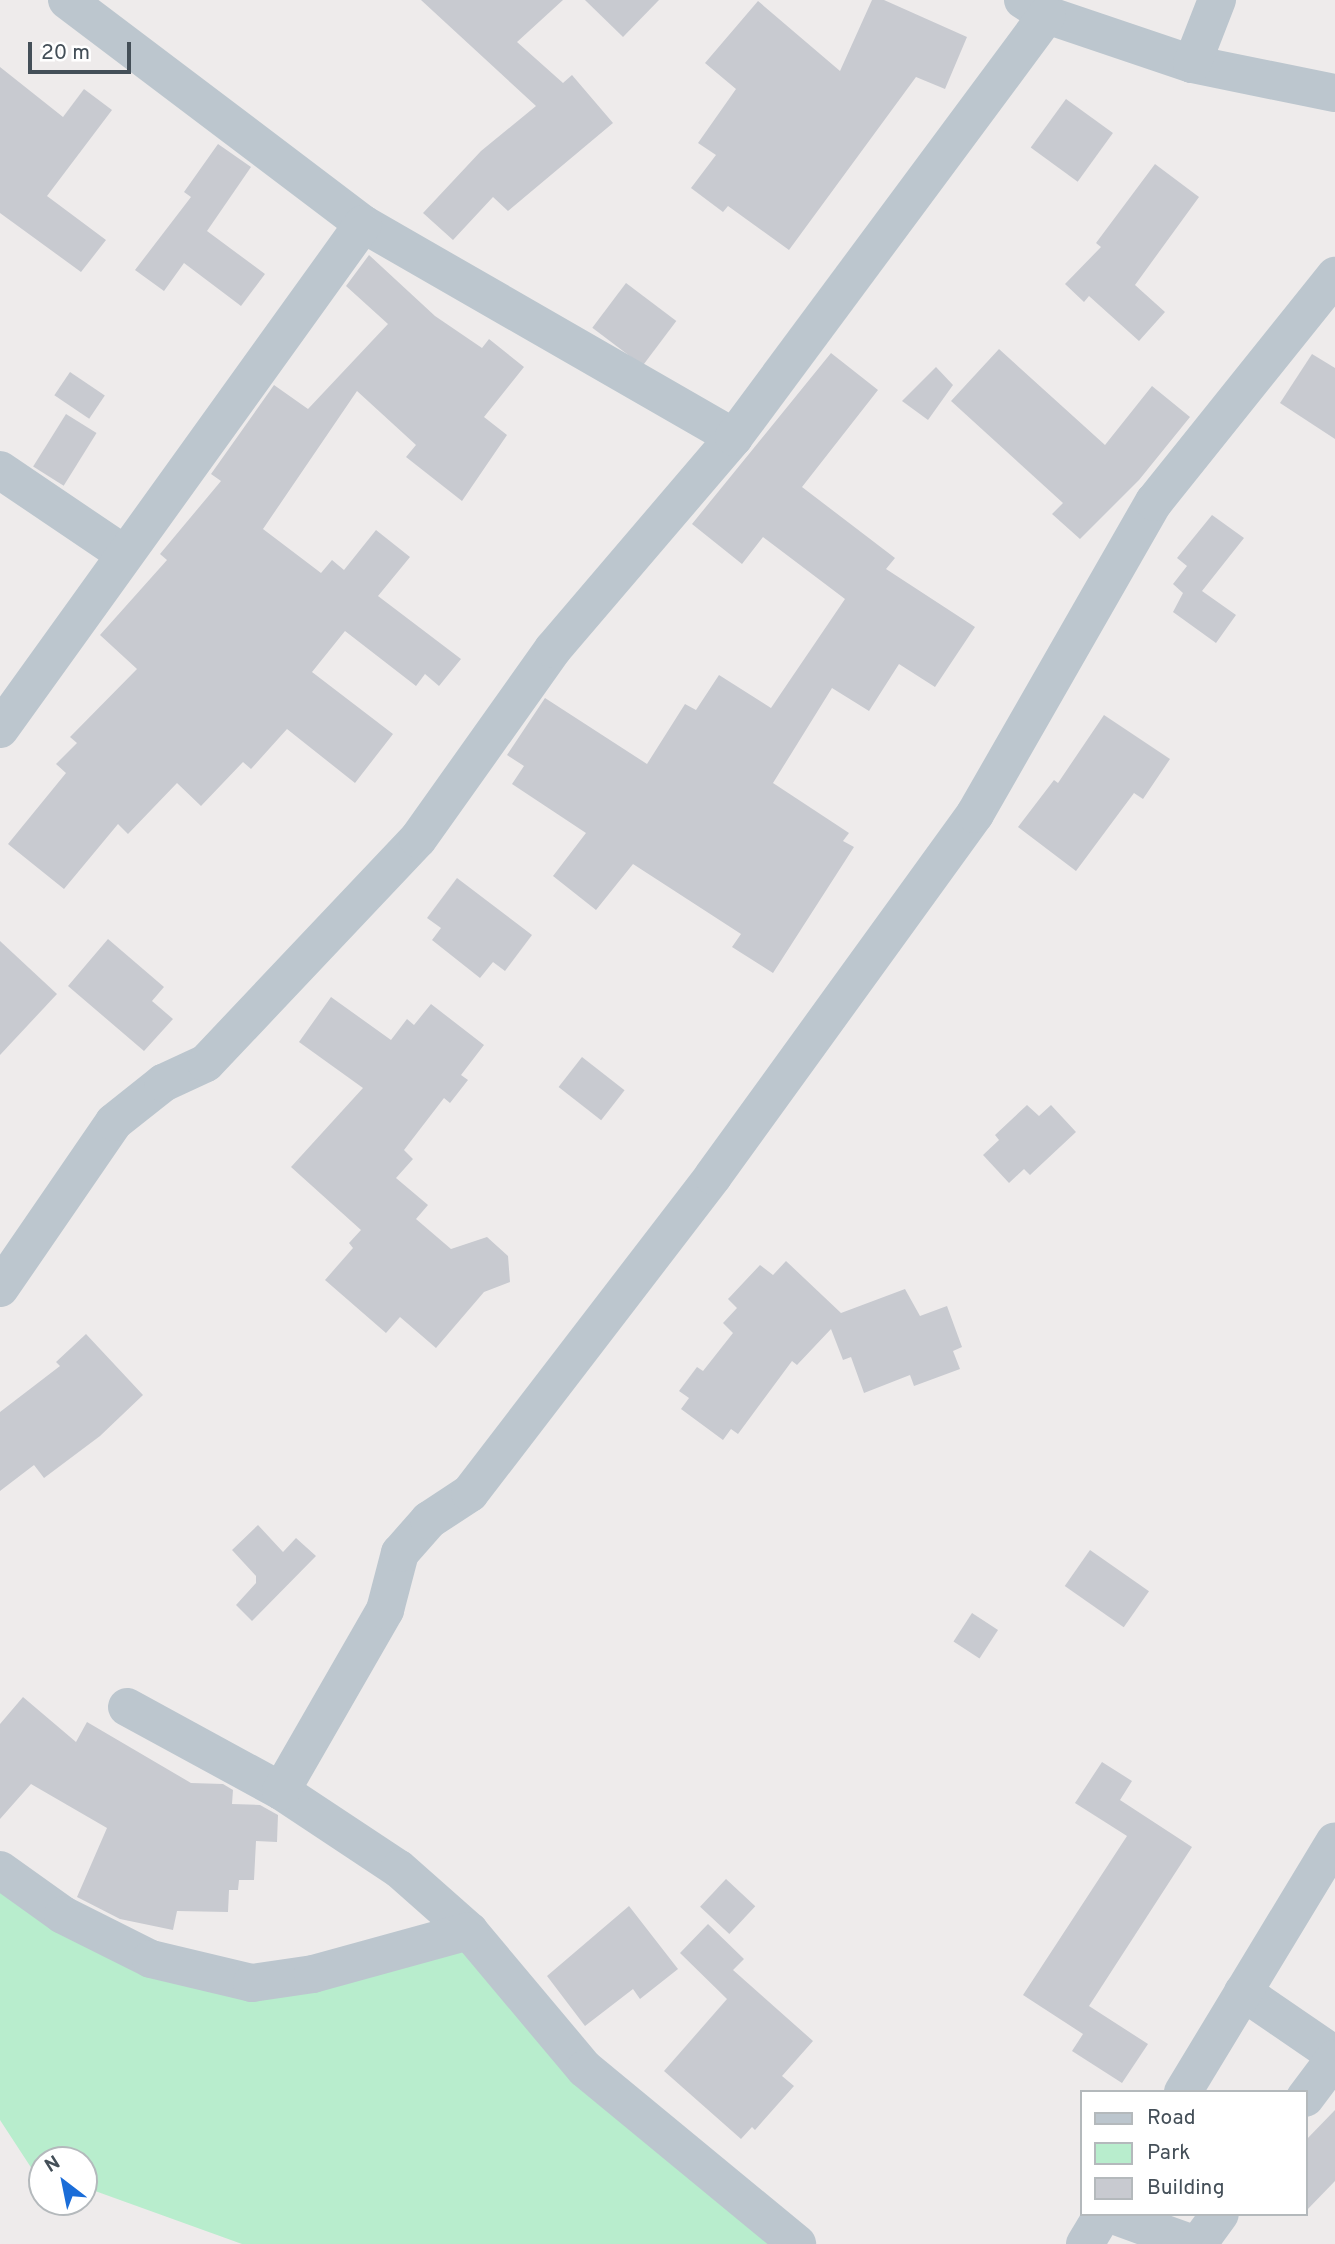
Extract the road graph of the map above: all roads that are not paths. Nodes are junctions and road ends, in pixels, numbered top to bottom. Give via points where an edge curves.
1 (67, 0) edge
2 (1217, 0) edge
3 (1035, 7) edge
4 (1192, 64) junction
5 (1335, 93) edge
6 (363, 224) junction
7 (1335, 276) edge
8 (734, 437) junction
9 (0, 470) edge
10 (124, 554) junction
11 (0, 729) edge
12 (0, 1288) edge
13 (127, 1707) dead end
14 (281, 1791) junction
15 (1335, 1841) edge
16 (0, 1870) edge
17 (469, 1931) junction
18 (1243, 1992) junction
19 (1335, 2057) edge
20 (1184, 2090) edge
21 (1307, 2095) edge
22 (1101, 2216) edge
23 (1116, 2216) edge
24 (1218, 2216) edge
25 (797, 2244) edge
26 (1085, 2244) edge
27 (1196, 2244) edge

1 - 6 street
2 - 4 street
3 - 4 street
3 - 8 street
4 - 5 street
6 - 8 street
6 - 10 street
7 - 14 street via 1154,502 975,814 713,1176 470,1493 429,1520 400,1552 385,1610
8 - 12 street via 553,649 418,839 206,1063 163,1083 114,1122
9 - 10 street
10 - 11 street
13 - 14 street
14 - 17 street via 399,1869
15 - 18 street
16 - 17 street via 63,1915 151,1959 252,1983 313,1975
17 - 25 street via 585,2069
18 - 19 street
18 - 20 street
19 - 21 street
22 - 26 street
23 - 27 street
24 - 27 street

